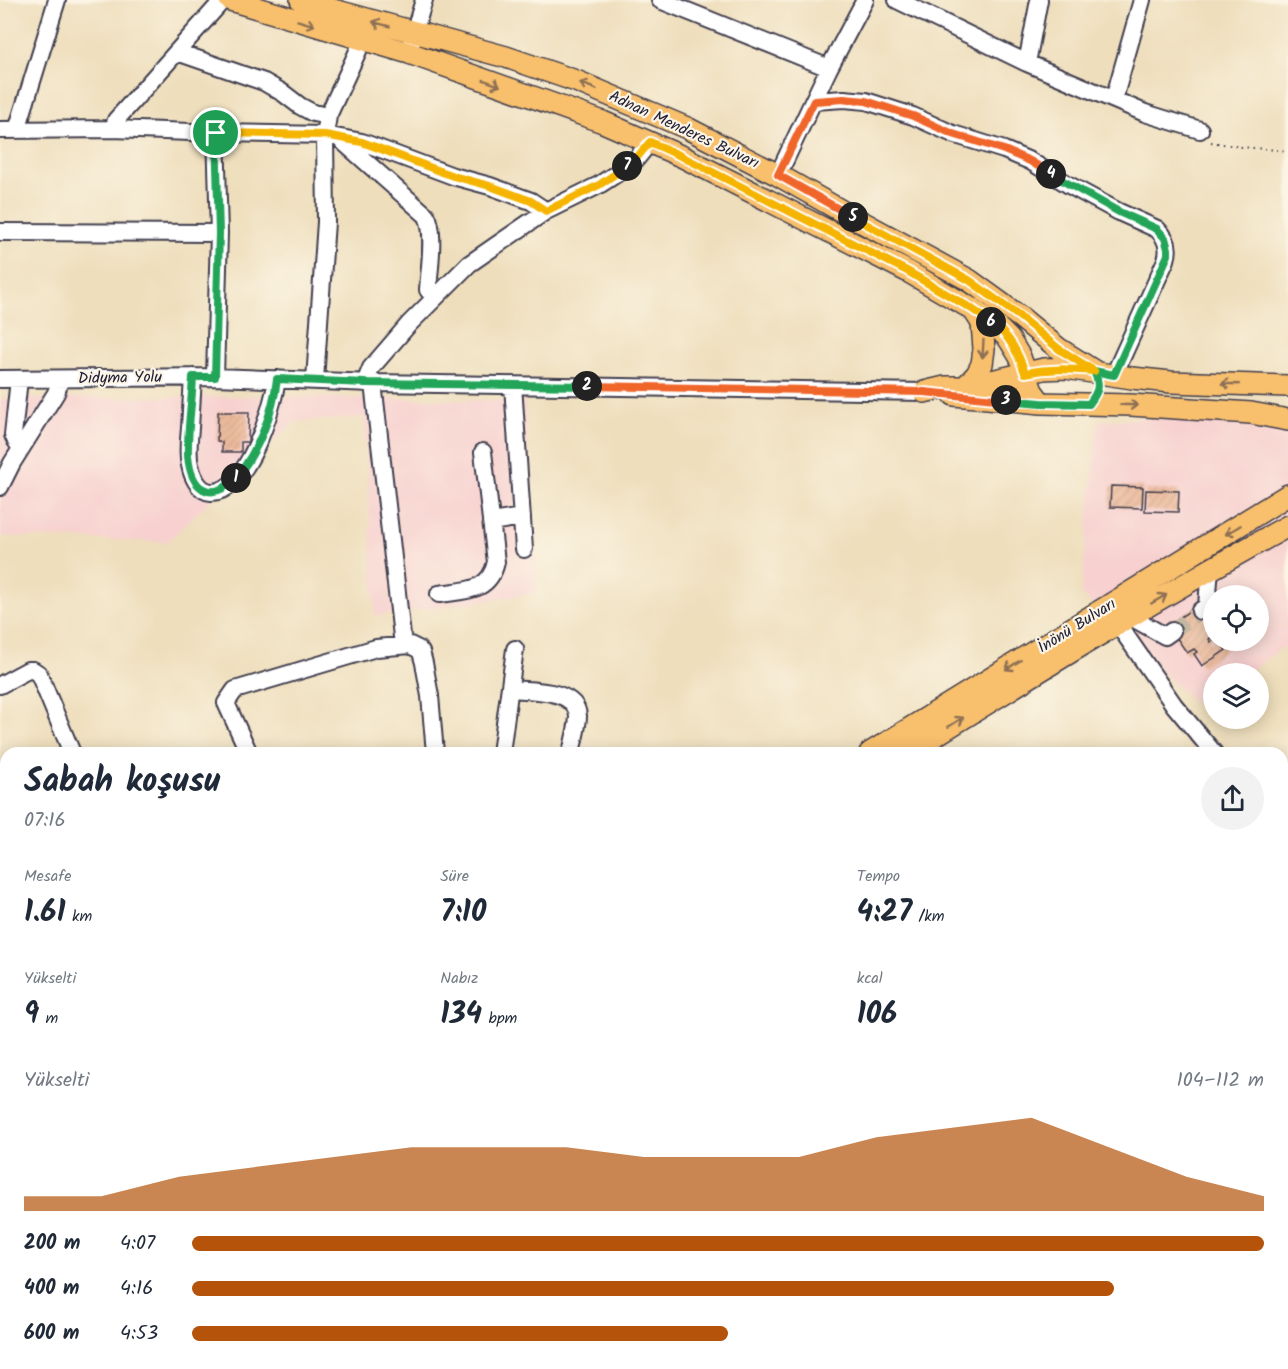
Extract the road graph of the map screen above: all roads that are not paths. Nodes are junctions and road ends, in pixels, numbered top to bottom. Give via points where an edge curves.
1 (57, 0) edge
2 (223, 0) edge
3 (230, 0) edge
4 (301, 0) edge
5 (424, 0) edge
6 (660, 0) edge
7 (865, 0) edge
8 (897, 0) edge
9 (1039, 0) edge
10 (1142, 0) edge
11 (363, 40) junction
12 (411, 43) junction
13 (177, 52) junction
14 (1027, 63) junction
15 (829, 68) junction
16 (1114, 99) junction
17 (814, 101) junction
18 (328, 116) junction
19 (112, 129) junction
20 (0, 130) edge
21 (17, 130) junction
22 (216, 133) junction
23 (1204, 135) road end
24 (332, 137) junction
25 (650, 142) junction
26 (778, 175) junction
27 (546, 211) junction
28 (0, 232) edge
29 (219, 233) junction
30 (435, 298) junction
31 (972, 309) junction
32 (1025, 373) junction
33 (1104, 373) junction
34 (193, 377) junction
35 (215, 377) junction
36 (61, 378) junction
37 (0, 379) edge
38 (19, 379) junction
39 (277, 379) junction
40 (315, 380) junction
41 (369, 383) junction
42 (513, 385) junction
43 (1288, 386) edge
44 (965, 387) junction
45 (924, 392) junction
46 (1041, 403) junction
47 (1089, 404) junction
48 (1288, 420) edge
49 (21, 448) junction
50 (483, 452) dead end
51 (0, 487) edge
52 (1286, 495) edge
53 (522, 517) junction
54 (491, 522) junction
55 (1288, 526) edge
56 (524, 549) dead end
57 (1210, 568) junction
58 (439, 594) dead end
59 (1200, 611) tunnel mouth
60 (1123, 620) junction
61 (1172, 631) tunnel mouth
62 (403, 645) junction
63 (515, 649) dead end
64 (0, 685) edge
65 (510, 689) junction
66 (69, 747) edge
67 (246, 747) edge
68 (432, 747) edge
69 (502, 747) edge
70 (572, 747) edge
71 (880, 747) edge
72 (917, 747) edge
73 (1209, 747) edge

1 - 21 street
2 - 13 street
3 -> 11 main road, Adnan Menderes Bulvarı
12 -> 4 main road, Adnan Menderes Bulvarı
5 - 12 street
6 - 15 street
7 - 15 street
8 - 14 street
9 - 14 street
10 - 16 street
11 - 12 main road, Adnan Menderes Bulvarı
11 - 18 street
12 -> 25 main road, Adnan Menderes Bulvarı
26 -> 12 main road, Adnan Menderes Bulvarı via 687,128 576,81 506,57
13 - 18 street via 264,82 313,113
13 - 19 street
14 - 16 street
15 - 17 street
16 - 23 street
17 - 26 street
17 - 33 street via 866,101 913,116 1030,161 1157,229 1165,238 1166,260
18 - 24 street
19 - 21 street
19 - 22 street
20 - 21 street
22 - 24 street
22 - 29 street
24 - 27 street via 362,142 531,201
24 - 30 street via 429,218 428,290
24 - 40 street
25 - 27 street via 633,162 599,185
25 - 31 main road, Adnan Menderes Bulvarı via 907,271
26 - 33 main road, Adnan Menderes Bulvarı via 969,280 1059,349
27 - 30 street via 469,264
28 - 29 street
29 - 35 street
30 - 41 street via 370,368
31 - 32 main road, Adnan Menderes Bulvarı via 1009,339
31 -> 44 main road via 982,323 984,349 982,364
32 - 33 main road via 1065,368
32 - 44 main road
32 - 46 main road, Adnan Menderes Bulvarı
43 -> 33 main road via 1171,382
33 - 47 main road
34 - 35 street, Didyma Yolu
34 - 36 street, Didyma Yolu
34 - 39 street via 189,462 200,487 211,492 231,483 250,457 272,408
35 - 39 street, Didyma Yolu
36 - 38 street, Didyma Yolu
36 - 49 street via 56,393
37 - 38 street, Didyma Yolu
38 - 49 street via 13,435
39 - 40 street, Didyma Yolu
40 - 41 street, Didyma Yolu
41 - 42 street, Didyma Yolu
41 - 62 street
42 - 45 street, Didyma Yolu
42 - 53 street
44 - 45 main road
45 - 46 main road
46 - 47 main road
47 -> 48 main road via 1251,413
49 - 51 street
50 - 54 street
52 -> 71 main road, İnönü Bulvarı
53 - 54 street
53 - 56 street
54 - 58 street via 496,562 490,577 477,588
55 - 57 main road, İnönü Bulvarı
57 - 59 street via 1207,606
60 -> 57 main road, İnönü Bulvarı
60 - 61 street via 1165,636
72 -> 60 main road, İnönü Bulvarı
60 - 73 street via 1174,705
62 - 67 street via 376,648 235,690 226,703
62 - 68 street via 415,646 421,652 430,696
63 - 65 street
64 - 66 street via 28,670 36,671
65 - 69 street
65 - 70 street via 553,692 571,702 578,716

